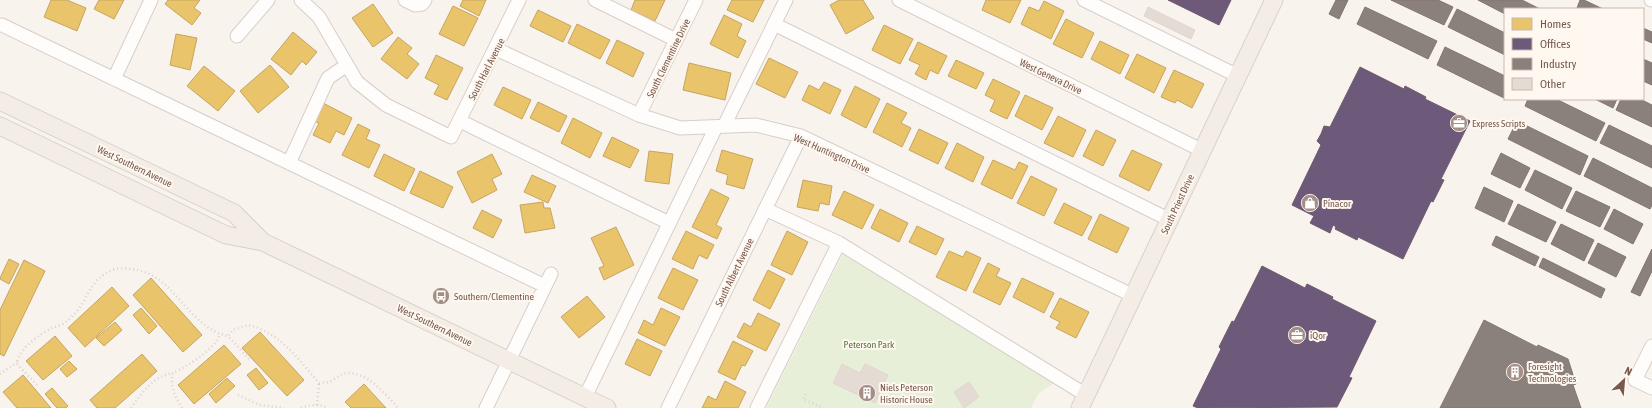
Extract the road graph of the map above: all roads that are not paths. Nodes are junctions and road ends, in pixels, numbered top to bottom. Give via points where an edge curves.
1 (151, 0) edge
2 (268, 0) edge
3 (301, 0) edge
4 (405, 0) edge
5 (425, 0) edge
6 (519, 0) edge
7 (595, 0) edge
8 (696, 0) edge
9 (786, 0) edge
10 (899, 0) edge
11 (1084, 0) edge
12 (1274, 0) edge
13 (609, 3) edge
14 (774, 24) junction
15 (2, 25) dead end
16 (237, 36) dead end
17 (676, 40) junction
18 (496, 49) junction
19 (347, 66) junction
20 (1238, 76) junction
21 (114, 79) junction
22 (0, 101) edge
23 (639, 115) junction
24 (460, 121) junction
25 (0, 126) edge
26 (720, 127) junction
27 (801, 136) junction
28 (1203, 151) junction
29 (289, 163) junction
30 (765, 209) junction
31 (1170, 220) junction
32 (669, 223) junction
33 (263, 242) junction
34 (839, 243) junction
35 (551, 274) dead end
36 (545, 286) junction
37 (1134, 296) junction
38 (1652, 346) edge
39 (509, 361) junction
40 (1652, 388) edge
41 (585, 397) junction
42 (1083, 401) edge
43 (486, 408) edge
44 (607, 408) edge
45 (668, 408) edge
46 (757, 408) edge

1 - 21 street
2 - 16 street
3 - 19 street via 319,17
4 - 5 street via 415,5 422,4
6 - 18 street, South Harl Avenue
7 - 13 street
8 - 17 street, South Clementine Drive
9 - 14 street
10 - 28 street, West Geneva Drive
11 - 20 street
12 - 20 main road, South Priest Drive
13 - 17 street
14 - 26 street
14 - 31 street
15 - 21 street
17 - 23 street, South Clementine Drive
18 - 23 street, West Huntington Drive
18 - 24 street, South Harl Avenue
19 - 24 street, South Harl Avenue via 357,82 386,105 451,137
19 - 29 street via 328,78
20 - 28 main road, South Priest Drive
21 - 29 street
22 - 33 main road, West Southern Avenue via 234,213
23 - 26 street, West Huntington Drive via 680,128
24 - 32 street
25 - 33 main road, West Southern Avenue via 226,235
26 - 27 street, West Huntington Drive via 756,125
26 - 32 street
27 - 30 street, South Albert Avenue
27 - 37 street, West Huntington Drive
28 - 31 main road, South Priest Drive
29 - 36 street
30 - 34 street
30 - 45 street, South Albert Avenue
31 - 37 main road, South Priest Drive
32 - 41 street
33 - 39 main road, West Southern Avenue
34 - 42 street
34 - 46 street
35 - 36 street
36 - 39 street
37 - 42 main road, South Priest Drive
38 - 40 street via 1635,380
39 - 41 main road, West Southern Avenue
39 - 43 street
41 - 44 main road, West Southern Avenue

